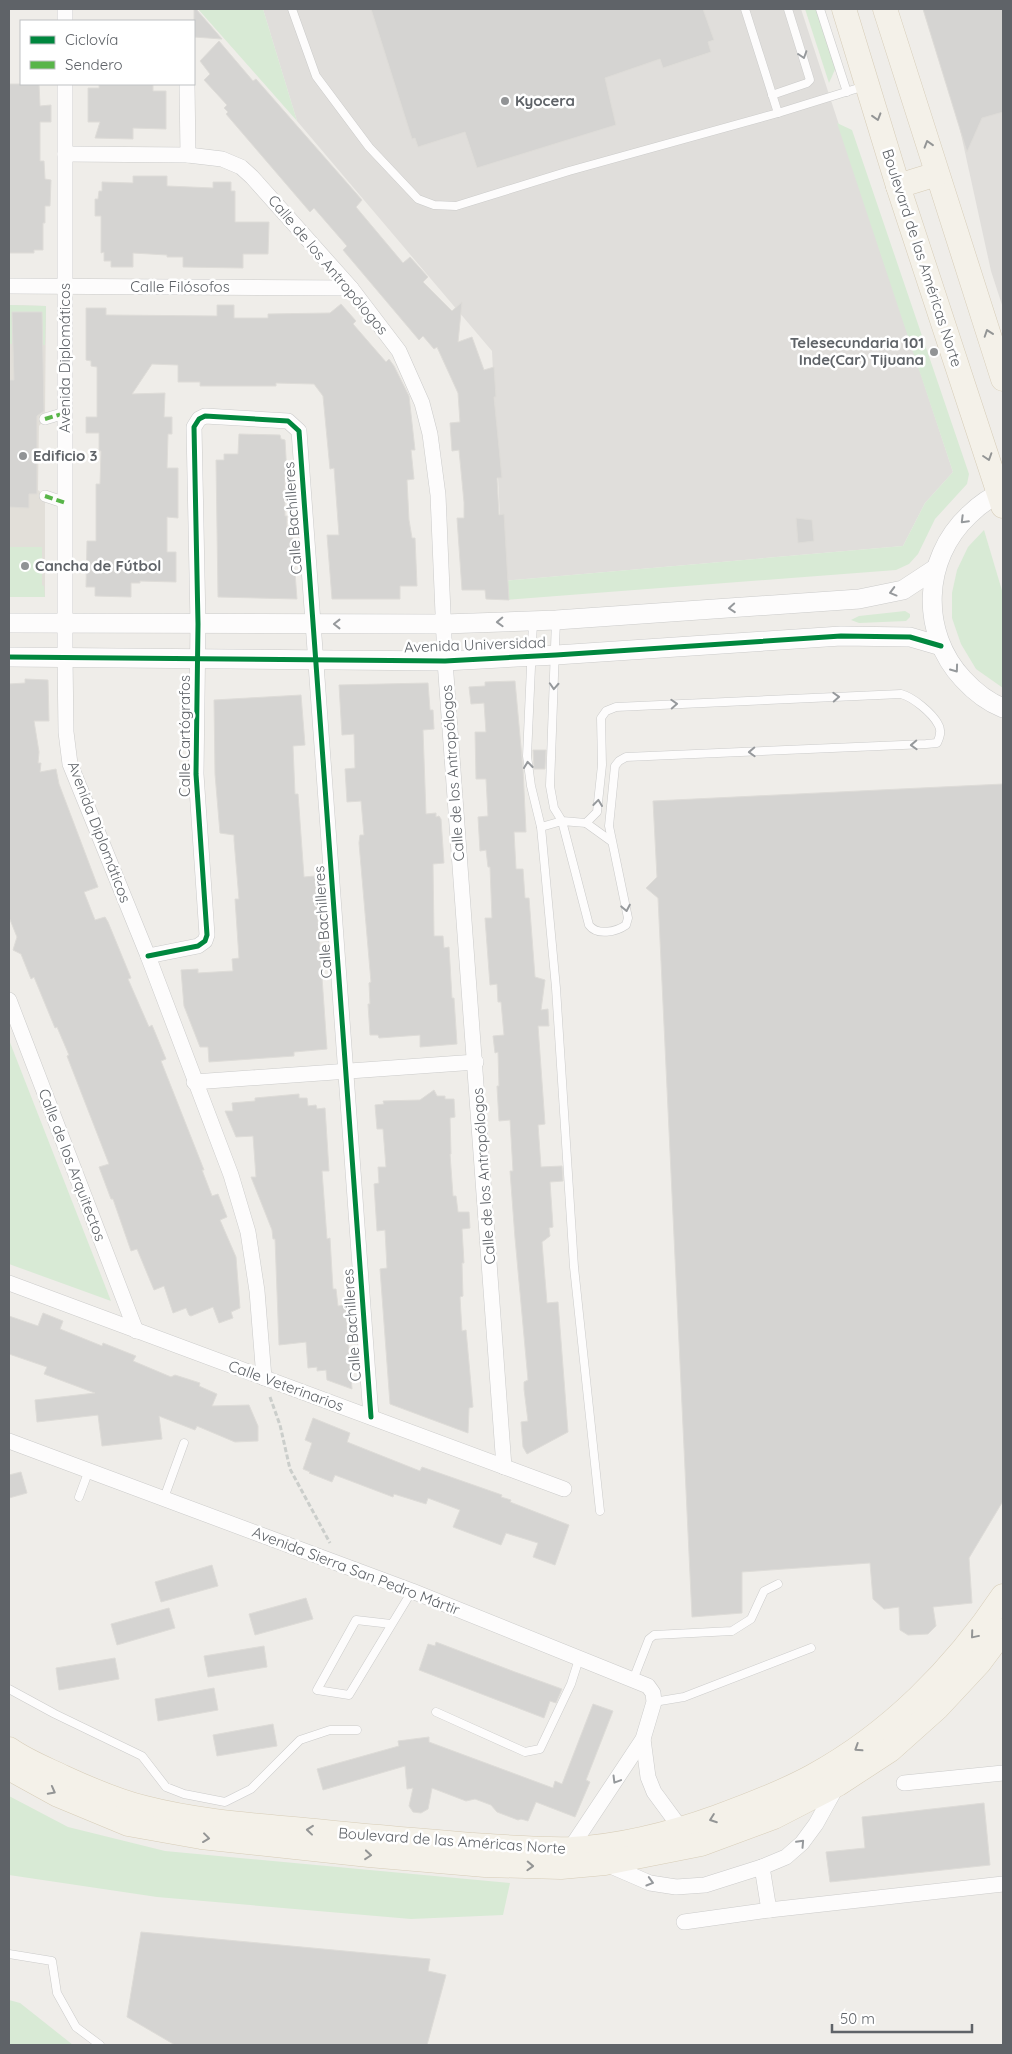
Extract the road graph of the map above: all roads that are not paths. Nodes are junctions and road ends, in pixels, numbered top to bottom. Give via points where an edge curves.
1 (292, 9) edge
2 (745, 9) edge
3 (788, 9) edge
4 (820, 9) edge
5 (844, 9) edge
6 (885, 9) edge
7 (65, 85) edge
8 (187, 85) edge
9 (857, 89) junction
10 (772, 95) junction
11 (778, 113) junction
12 (65, 154) junction
13 (188, 155) junction
14 (937, 174) junction
15 (898, 186) junction
16 (9, 286) edge
17 (65, 287) junction
18 (351, 288) junction
19 (1003, 379) edge
20 (65, 413) junction
21 (45, 418) dead end
22 (295, 426) joint
23 (45, 496) dead end
24 (1002, 497) edge
25 (66, 503) junction
26 (935, 569) junction
27 (533, 620) junction
28 (556, 620) junction
29 (9, 622) edge
30 (65, 623) junction
31 (198, 624) junction
32 (314, 624) junction
33 (444, 624) junction
34 (941, 646) junction
35 (556, 655) junction
36 (9, 657) edge
37 (532, 657) junction
38 (66, 658) junction
39 (197, 659) junction
40 (317, 660) junction
41 (445, 661) junction
42 (1003, 708) edge
43 (562, 821) junction
44 (586, 824) junction
45 (541, 827) junction
46 (611, 841) junction
47 (148, 956) junction
48 (9, 1000) edge
49 (476, 1062) junction
50 (346, 1071) junction
51 (194, 1082) junction
52 (9, 1283) edge
53 (136, 1330) junction
54 (264, 1378) junction
55 (371, 1417) junction
56 (9, 1441) edge
57 (184, 1443) dead end
58 (504, 1467) junction
59 (88, 1470) junction
60 (564, 1489) dead end
61 (79, 1497) dead end
62 (164, 1498) junction
63 (600, 1511) dead end
64 (778, 1584) dead end
65 (412, 1591) junction
66 (1003, 1596) edge
67 (391, 1624) junction
68 (1003, 1631) edge
69 (810, 1648) dead end
70 (580, 1659) junction
71 (633, 1680) junction
72 (9, 1689) edge
73 (654, 1702) junction
74 (436, 1712) dead end
75 (357, 1730) dead end
76 (643, 1739) junction
77 (9, 1749) edge
78 (9, 1768) edge
79 (1003, 1773) edge
80 (904, 1783) dead end
81 (838, 1784) junction
82 (682, 1830) junction
83 (570, 1849) junction
84 (605, 1864) junction
85 (762, 1867) junction
86 (1003, 1884) edge
87 (769, 1910) junction
88 (684, 1922) dead end
89 (9, 1954) edge
90 (100, 2045) edge

1 - 11 lane via 316,76 369,147 418,198 434,205 456,206
2 - 10 lane
3 -> 10 lane via 810,80
4 - 9 lane
5 - 9 main road, Boulevard de las Américas Norte
14 -> 6 main road
7 - 12 street, Avenida Diplomáticos
8 - 13 street
9 - 11 lane
9 -> 15 main road, Boulevard de las Américas Norte
10 - 11 lane
12 - 13 street, Calle de los Antropólogos
12 - 17 street, Avenida Diplomáticos
13 - 18 street, Calle de los Antropólogos via 222,159 241,166
14 - 15 main road
19 -> 14 main road
15 -> 24 main road, Boulevard de las Américas Norte
16 - 17 street, Calle Filósofos
17 - 18 street, Calle Filósofos
17 - 20 street, Avenida Diplomáticos
18 - 33 street, Calle de los Antropólogos via 399,351 422,403 430,434 438,495
20 - 21 street
20 - 25 street, Avenida Diplomáticos
22 - 31 street, Calle Cartógrafos via 288,421 205,416 194,428
22 - 32 street, Calle Bachilleres via 299,431
23 - 25 street
24 -> 26 street via 978,507 959,524
25 - 30 street, Avenida Diplomáticos
26 -> 28 street, Avenida Universidad via 903,590 859,599
26 - 34 street via 932,608 934,628
27 - 28 street, Avenida Universidad
27 -> 33 street, Avenida Universidad
27 - 37 lane
28 - 35 lane
29 - 30 street, Avenida Universidad
30 - 31 street, Avenida Universidad
30 - 38 street, Avenida Diplomáticos
31 - 32 street, Avenida Universidad
31 - 39 street, Calle Cartógrafos
33 -> 32 street, Avenida Universidad
32 - 40 street, Calle Bachilleres
33 - 41 street, Calle de los Antropólogos
34 - 35 street, Avenida Universidad via 910,638 841,636
34 -> 42 street via 955,670 974,690
35 - 37 street, Avenida Universidad
35 -> 43 lane via 550,786 554,808
36 - 38 street, Avenida Universidad
37 - 41 street, Avenida Universidad
45 -> 37 lane via 527,756
38 - 39 street, Avenida Universidad
38 - 47 street, Avenida Diplomáticos via 66,732 70,764
39 - 40 street, Avenida Universidad
39 - 47 street, Calle Cartógrafos via 196,774 208,935 198,946
40 - 41 street, Avenida Universidad
40 - 50 street, Calle Bachilleres
41 - 49 street, Calle de los Antropólogos
43 - 44 lane
43 - 45 lane
46 -> 43 lane via 628,918 626,925 618,930 598,932 589,925
44 - 46 lane
44 -> 46 lane via 596,812 602,765 601,718 606,711 616,707 901,694 915,700 939,724 941,735 937,743 626,757 615,766 609,826
45 - 63 lane via 556,988 574,1267
47 - 51 street, Avenida Diplomáticos
48 - 53 street, Calle de los Arquitectos
49 - 50 street
49 - 58 street, Calle de los Antropólogos
50 - 51 street
50 - 55 street, Calle Bachilleres
51 - 54 street, Avenida Diplomáticos via 231,1176 248,1232 257,1291
52 - 53 street, Calle Veterinarios
53 - 54 street, Calle Veterinarios
54 - 55 street, Calle Veterinarios
55 - 58 street, Calle Veterinarios
56 - 59 street, Avenida Sierra San Pedro Mártir
57 - 62 lane
58 - 60 street, Calle Veterinarios
59 - 61 lane
59 - 62 street, Avenida Sierra San Pedro Mártir
62 - 65 street, Avenida Sierra San Pedro Mártir
64 - 71 lane via 764,1591 750,1619 732,1631 654,1635 649,1639
65 - 67 lane
65 - 70 street, Avenida Sierra San Pedro Mártir
66 -> 82 main road, Boulevard de las Américas Norte via 988,1620 944,1672 902,1714 862,1745 814,1776 759,1802
67 - 67 lane via 356,1620 317,1690 348,1695
68 - 81 main road, Boulevard de las Américas Norte via 979,1663 937,1708 890,1750
69 - 73 lane via 684,1697
70 - 71 street, Avenida Sierra San Pedro Mártir
70 - 74 lane via 540,1748 525,1752
71 - 73 street, Avenida Sierra San Pedro Mártir via 648,1686
72 - 75 lane via 142,1756 166,1787 225,1802 251,1789 300,1740 330,1730
73 - 76 street
76 - 82 street via 648,1776 654,1792
76 -> 83 street
83 -> 77 main road, Boulevard de las Américas Norte via 409,1840 186,1817 102,1794
78 -> 84 main road, Boulevard de las Américas Norte via 58,1795 128,1824 201,1838 484,1865 561,1867
79 - 80 street
81 - 84 main road, Boulevard de las Américas Norte via 774,1817 701,1844
85 -> 81 street via 786,1857 802,1843
82 - 83 main road, Boulevard de las Américas Norte via 609,1845
84 -> 85 street via 650,1883 676,1886 706,1885
85 - 87 street
86 - 87 street
87 - 88 street
89 - 90 lane via 52,1961 57,1993 76,2027

